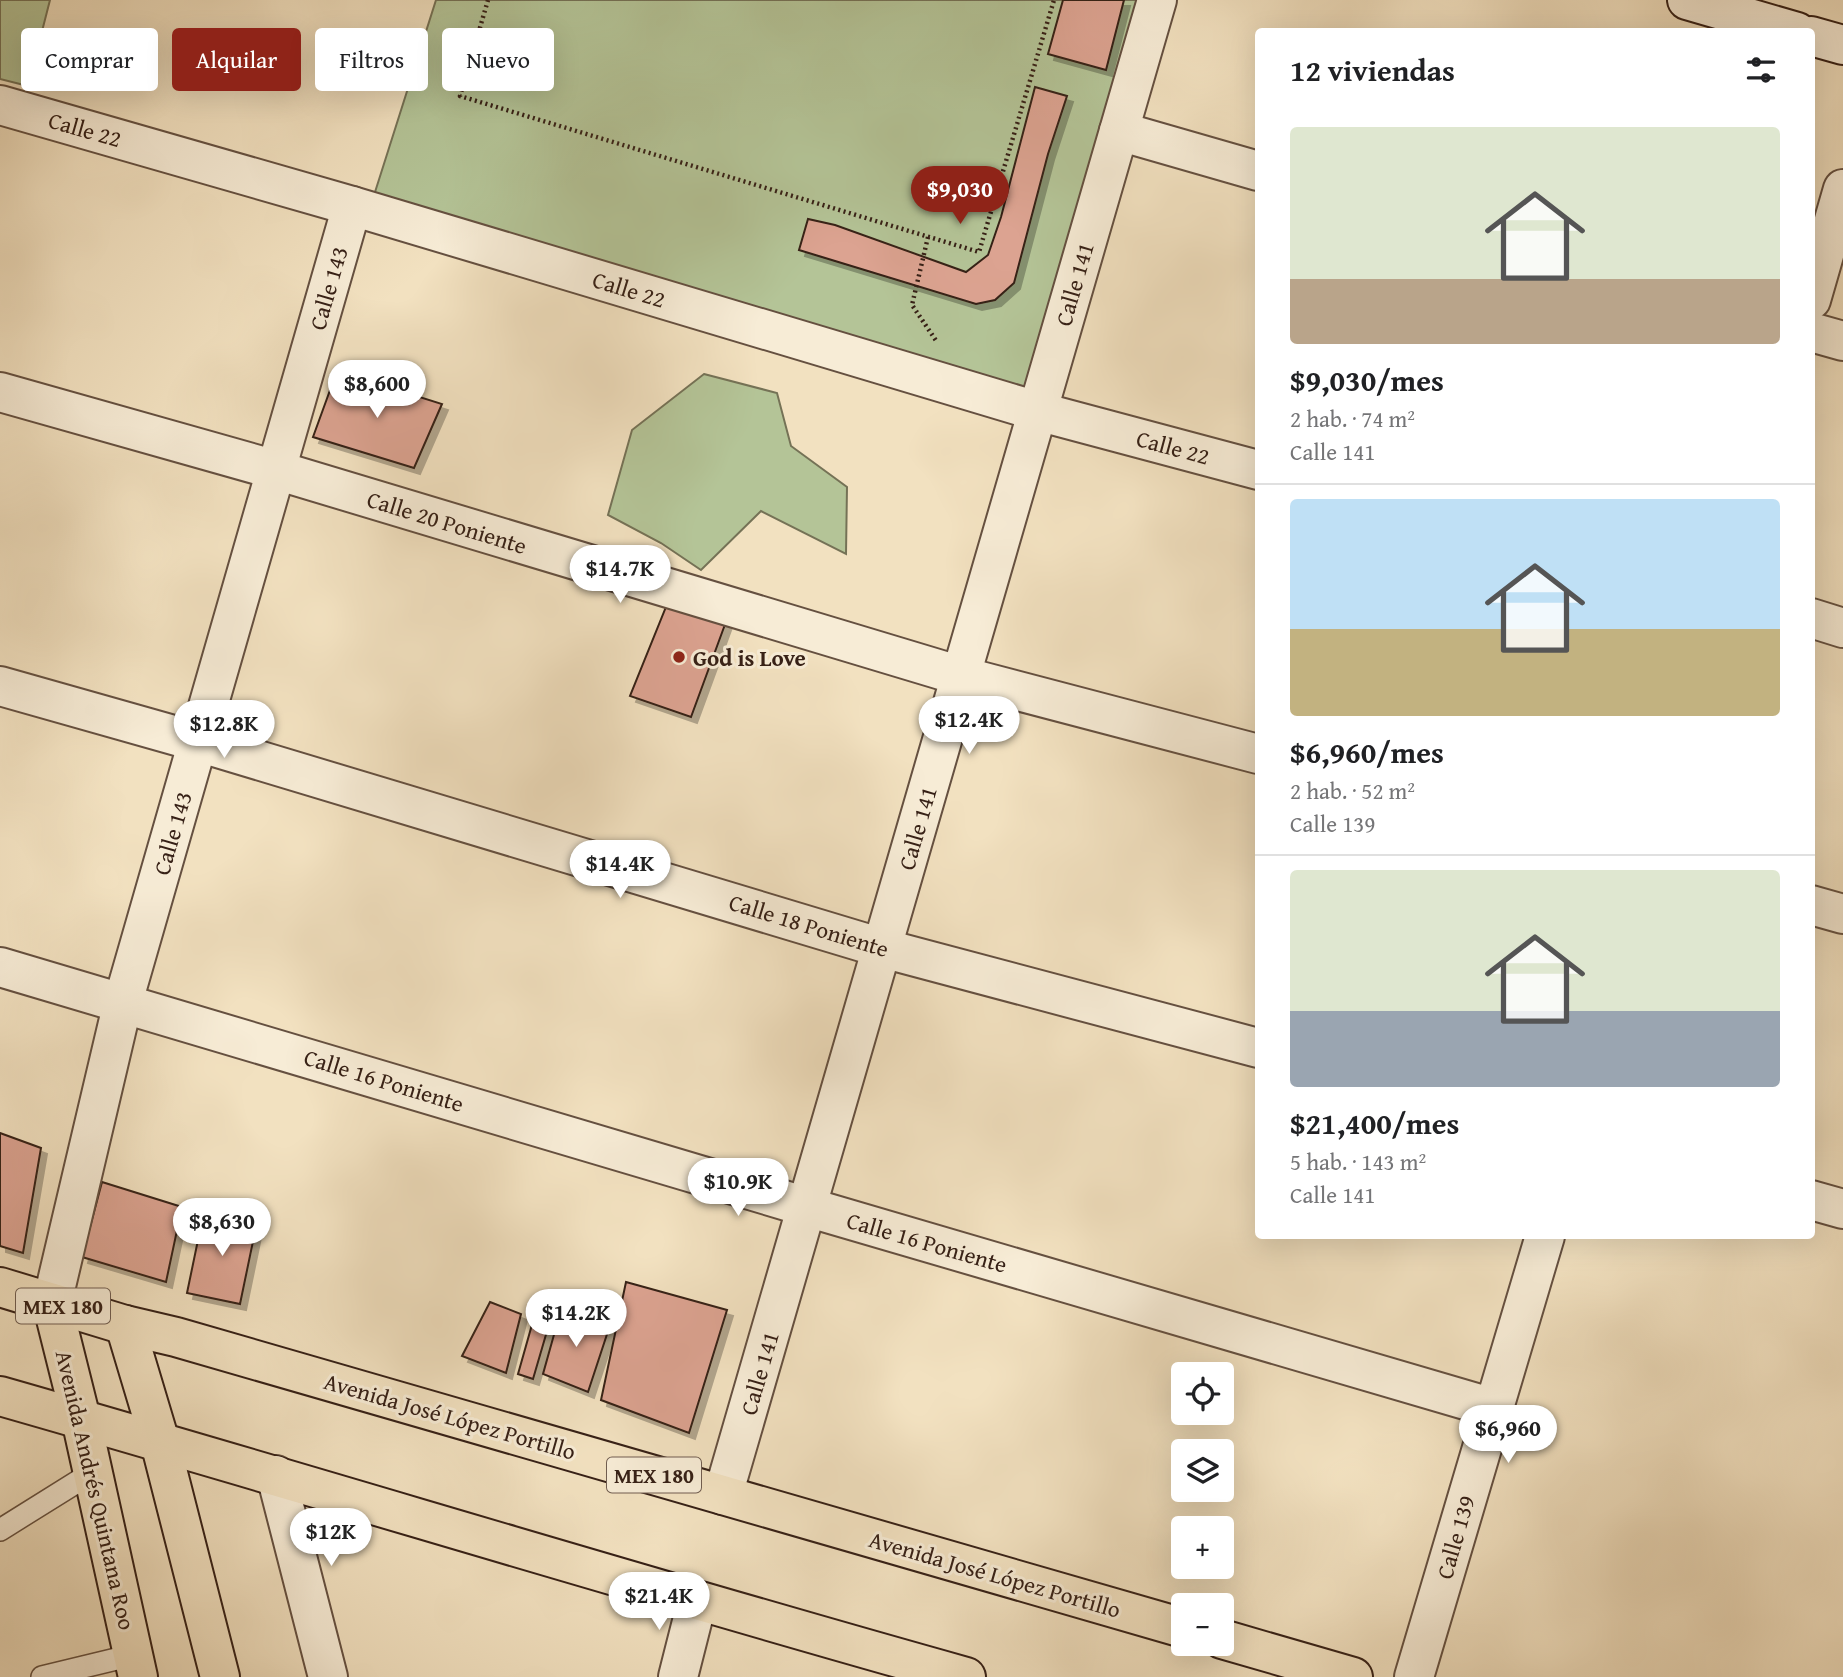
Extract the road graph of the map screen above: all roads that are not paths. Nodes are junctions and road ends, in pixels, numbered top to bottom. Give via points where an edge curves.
1 (1157, 0) edge
2 (1687, 0) edge
3 (1783, 28) edge
4 (1815, 37) edge
5 (1843, 45) edge
6 (0, 105) edge
7 (1119, 131) junction
8 (1255, 170) edge
9 (1843, 190) edge
10 (352, 206) junction
11 (1815, 286) edge
12 (1815, 333) edge
13 (1843, 341) edge
14 (0, 392) edge
15 (1037, 411) junction
16 (1255, 469) edge
17 (276, 470) junction
18 (1815, 619) edge
19 (1843, 628) edge
20 (961, 676) junction
21 (0, 686) edge
22 (198, 742) junction
23 (1255, 753) edge
24 (1815, 906) edge
25 (1843, 914) edge
26 (882, 947) junction
27 (0, 967) edge
28 (123, 1002) junction
29 (1255, 1047) edge
30 (1815, 1201) edge
31 (807, 1207) junction
32 (1843, 1209) edge
33 (1544, 1239) edge
34 (0, 1287) edge
35 (52, 1303) junction
36 (125, 1325) junction
37 (0, 1396) edge
38 (1493, 1408) junction
39 (81, 1419) junction
40 (160, 1442) junction
41 (93, 1472) junction
42 (276, 1475) junction
43 (723, 1495) junction
44 (0, 1530) edge
45 (697, 1602) junction
46 (1171, 1625) edge
47 (1234, 1642) edge
48 (136, 1666) edge
49 (43, 1677) edge
50 (220, 1677) edge
51 (328, 1677) edge
52 (678, 1677) edge
53 (966, 1677) edge
54 (1353, 1677) edge
55 (1414, 1677) edge

1 - 7 street, Calle 141
2 - 3 street
4 - 5 street
6 - 10 street, Calle 22
7 - 8 street
7 - 15 street, Calle 141
9 - 11 street
10 - 15 street, Calle 22
10 - 17 street, Calle 143
12 - 13 street
14 - 17 street, Calle 20 Poniente
15 - 16 street, Calle 22
15 - 20 street, Calle 141
17 - 20 street, Calle 20 Poniente
17 - 22 street, Calle 143
18 - 19 street
20 - 23 street, Calle 20 Poniente
20 - 26 street, Calle 141
21 - 22 street, Calle 18 Poniente
22 - 26 street, Calle 18 Poniente
22 - 28 street, Calle 143
24 - 25 street
26 - 29 street, Calle 18 Poniente
26 - 31 street, Calle 141
27 - 28 street, Calle 16 Poniente
28 - 31 street, Calle 16 Poniente
28 - 35 street, Calle 143
30 - 32 street
31 - 38 street, Calle 16 Poniente
31 - 43 street, Calle 141
33 - 38 street, Calle 139
34 - 35 main road, Avenida José López Portillo / MEX 180
35 - 36 main road, Avenida José López Portillo / MEX 180
35 - 39 main road, Avenida Andrés Quintana Roo
36 - 40 main road
36 - 43 main road, Avenida José López Portillo / MEX 180
37 - 39 main road
38 - 55 street, Calle 139
39 - 40 main road
39 - 41 main road, Avenida Andrés Quintana Roo
40 - 42 main road
40 - 50 main road
41 - 44 lane
41 - 48 main road, Avenida Andrés Quintana Roo
42 - 45 main road
42 - 51 street
43 - 46 main road, Avenida José López Portillo / MEX 180
45 - 52 street
45 - 53 main road
47 - 54 main road
48 - 49 lane

